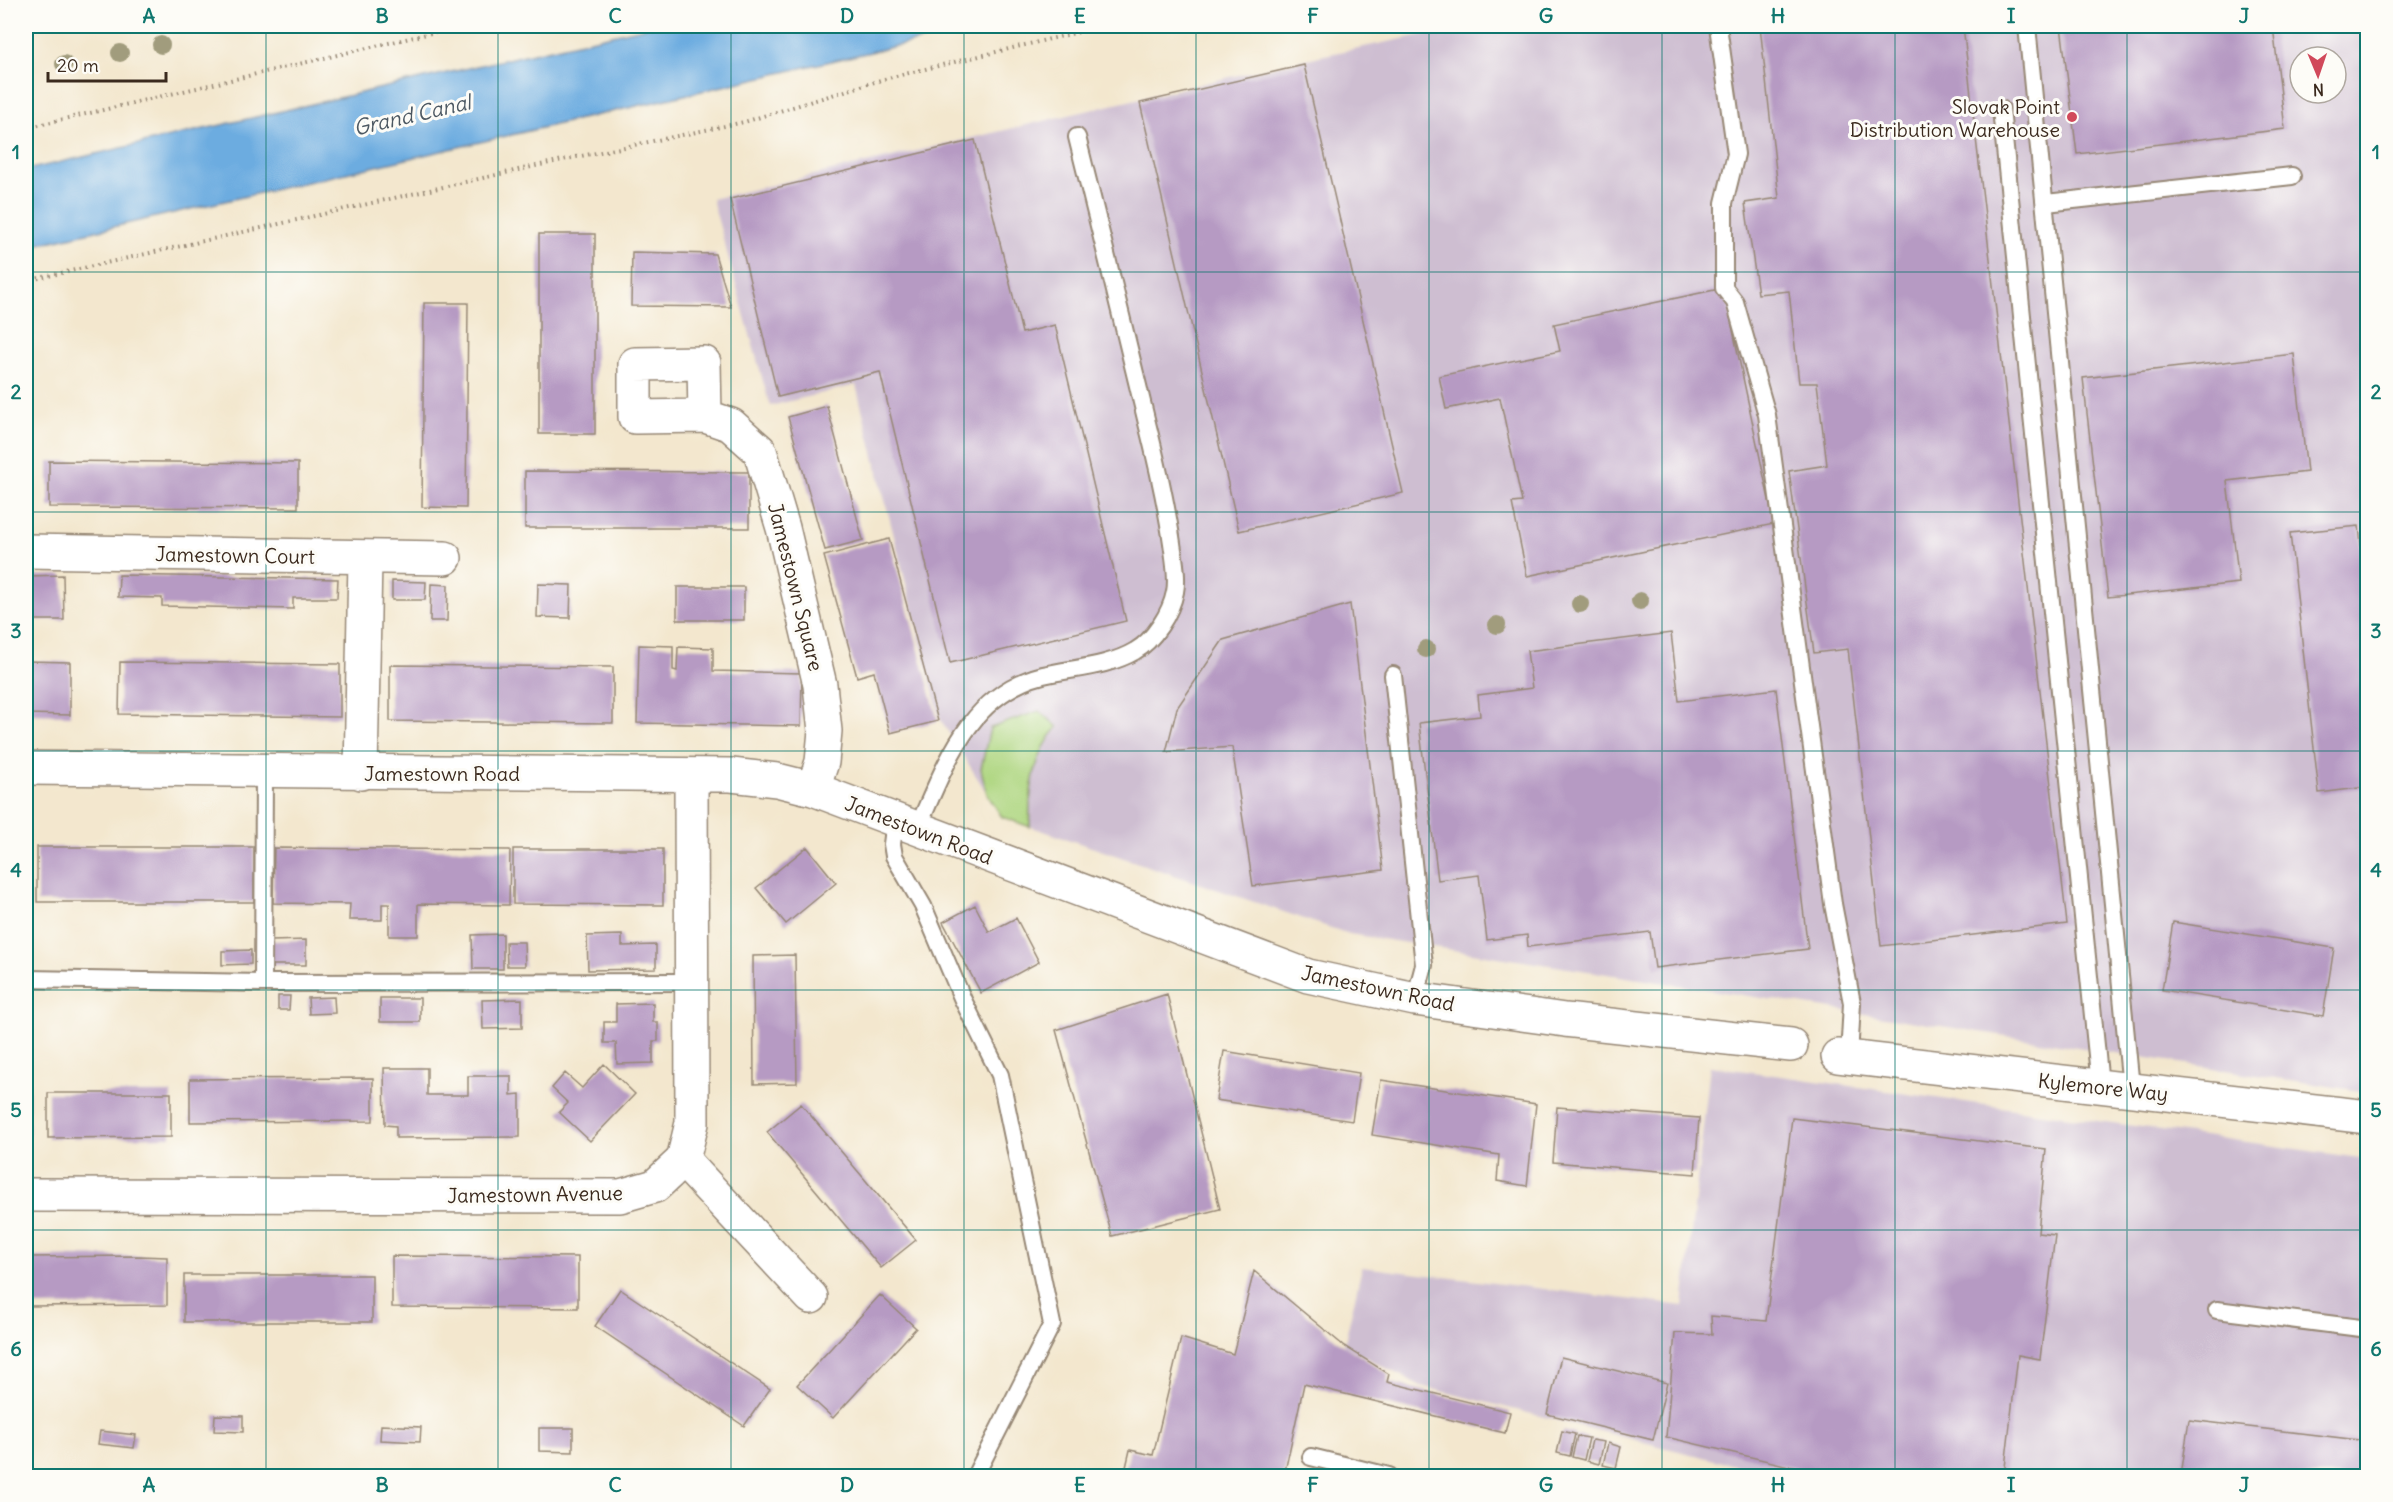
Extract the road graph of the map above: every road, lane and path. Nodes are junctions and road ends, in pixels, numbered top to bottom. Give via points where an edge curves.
1 (461, 26) edge
2 (1104, 26) edge
3 (1718, 26) edge
4 (2027, 26) edge
5 (2001, 110) dead end
6 (26, 128) edge
7 (1077, 137) dead end
8 (2292, 176) dead end
9 (2046, 203) junction
10 (26, 281) edge
11 (705, 416) dead end
12 (26, 551) edge
13 (365, 558) junction
14 (445, 558) dead end
15 (1393, 675) dead end
16 (26, 768) edge
17 (264, 771) junction
18 (361, 773) junction
19 (691, 775) junction
20 (813, 789) junction
21 (906, 825) junction
22 (26, 979) edge
23 (690, 982) junction
24 (263, 983) junction
25 (1415, 999) junction
26 (1791, 1045) dead end
27 (1844, 1057) joint
28 (2115, 1086) junction
29 (2367, 1117) edge
30 (683, 1160) junction
31 (26, 1195) edge
32 (811, 1297) dead end
33 (2217, 1310) dead end
34 (2367, 1329) edge
35 (1311, 1457) dead end
36 (975, 1476) edge
37 (1389, 1476) edge

1 - 6 path
2 - 10 path via 884,79 744,122
3 - 27 lane via 1736,154 1724,203 1724,288 1735,302 1767,415 1833,904 1852,1003
4 - 9 lane
5 - 28 lane
7 - 21 lane via 1163,488 1175,592 1152,636 1136,651 1110,661 1023,680 980,710
8 - 9 lane
9 - 28 lane
11 - 20 street, Jamestown Square via 731,425 760,451 783,528 820,685 825,731 822,762
12 - 13 street, Jamestown Court
13 - 14 street, Jamestown Court
13 - 18 street
15 - 25 lane via 1424,965
16 - 17 street, Jamestown Road
17 - 18 street, Jamestown Road
17 - 24 lane
18 - 19 street, Jamestown Road
19 - 20 street, Jamestown Road via 777,780
19 - 23 street
20 - 21 street, Jamestown Road
21 - 25 street, Jamestown Road via 1308,976
21 - 36 lane via 892,844 894,856 923,906 1000,1075 1052,1324
22 - 24 lane
23 - 24 lane
23 - 30 street via 692,1123
25 - 26 street, Jamestown Road
27 - 28 street, Kylemore Way
28 - 29 street, Kylemore Way
30 - 31 street, Jamestown Avenue via 656,1186 620,1196
30 - 32 street
33 - 34 lane
35 - 37 lane

